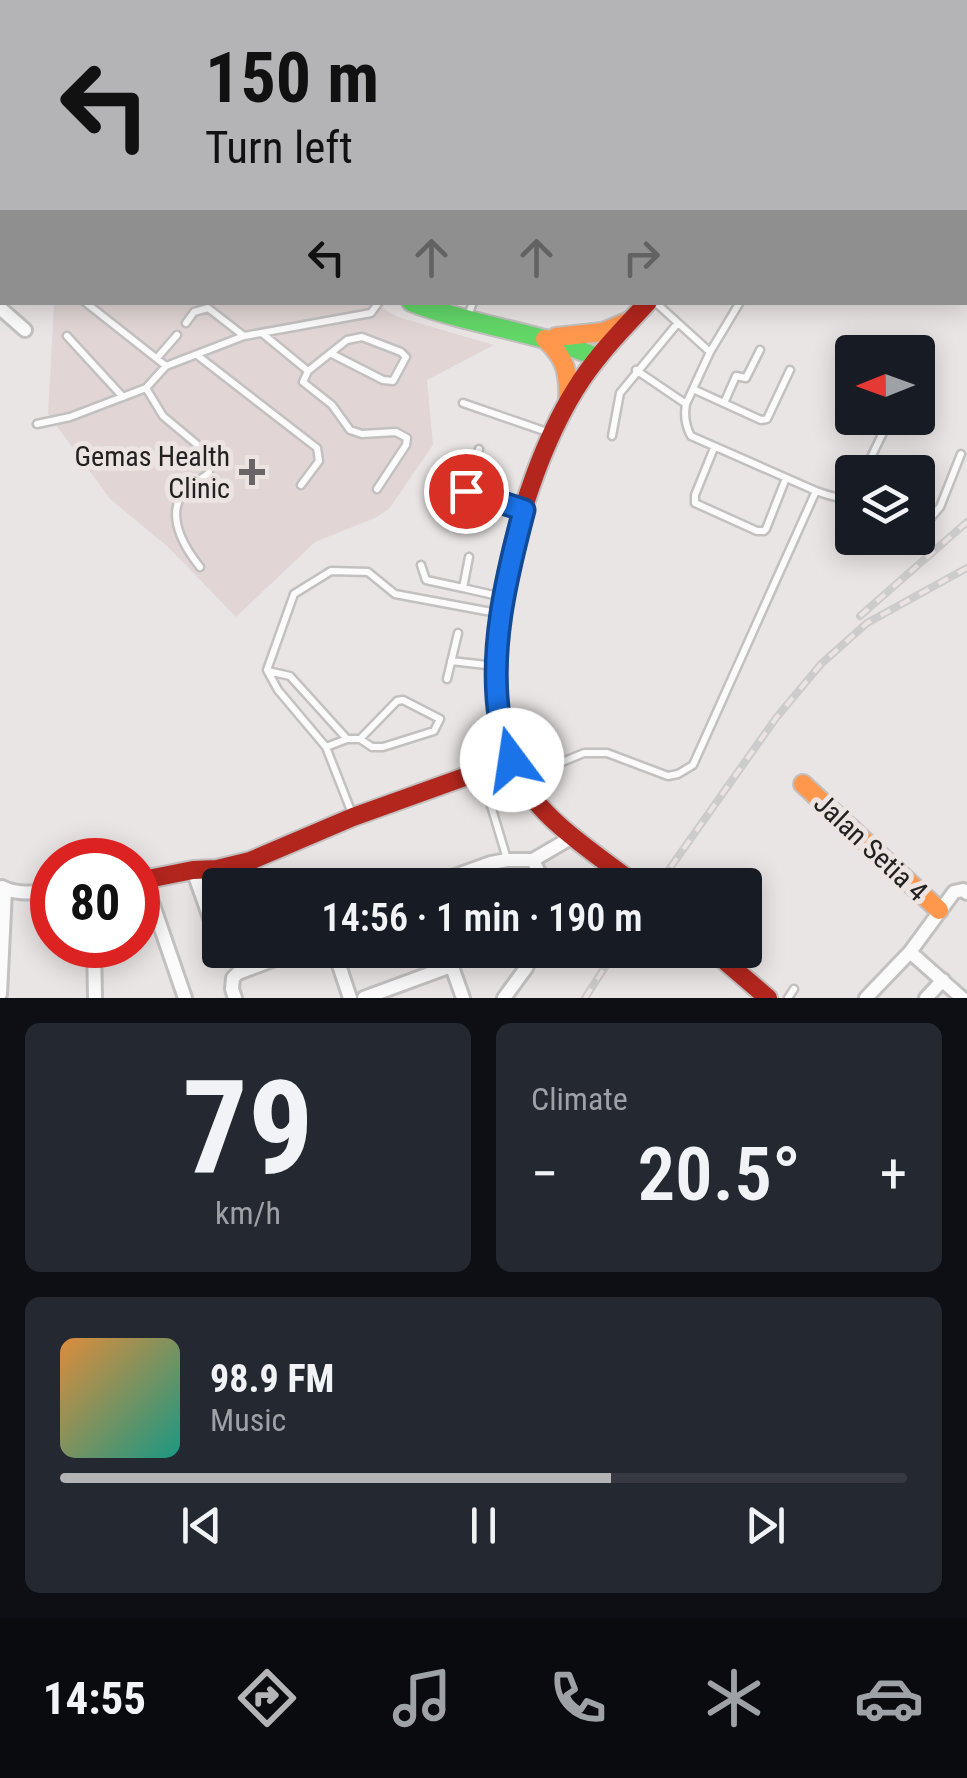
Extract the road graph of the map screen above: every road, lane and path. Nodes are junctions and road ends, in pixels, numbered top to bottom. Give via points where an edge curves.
1 (89, 305) edge
2 (221, 305) edge
3 (378, 305) edge
4 (417, 305) edge
5 (471, 305) edge
6 (648, 305) edge
7 (655, 305) edge
8 (738, 305) edge
9 (0, 308) edge
10 (215, 312) junction
11 (632, 320) junction
12 (186, 322) dead end
13 (467, 322) junction
14 (678, 324) junction
15 (25, 330) dead end
16 (262, 333) junction
17 (177, 335) dead end
18 (67, 336) dead end
19 (244, 336) junction
20 (545, 339) junction
21 (760, 350) dead end
22 (710, 352) junction
23 (197, 354) junction
24 (332, 354) junction
25 (157, 358) junction
26 (598, 358) junction
27 (166, 366) junction
28 (636, 370) junction
29 (790, 370) dead end
30 (308, 371) junction
31 (146, 388) junction
32 (693, 389) junction
33 (124, 397) junction
34 (568, 400) junction
35 (463, 403) dead end
36 (724, 403) junction
37 (686, 404) junction
38 (37, 424) dead end
39 (551, 434) junction
40 (612, 436) dead end
41 (714, 448) junction
42 (479, 449) dead end
43 (961, 454) dead end
44 (786, 478) junction
45 (301, 484) dead end
46 (377, 489) dead end
47 (466, 491) junction
48 (816, 491) junction
49 (835, 497) edge
50 (462, 506) dead end
51 (524, 510) junction
52 (935, 513) edge
53 (469, 558) dead end
54 (421, 565) dead end
55 (200, 568) dead end
56 (464, 588) junction
57 (503, 606) junction
58 (458, 633) dead end
59 (452, 661) junction
60 (497, 666) junction
61 (267, 670) junction
62 (447, 679) dead end
63 (347, 740) junction
64 (360, 740) junction
65 (326, 748) junction
66 (512, 760) junction
67 (520, 779) junction
68 (803, 784) dead end
69 (353, 818) junction
70 (574, 836) junction
71 (507, 860) junction
72 (533, 860) junction
73 (482, 868) edge
74 (537, 868) edge
75 (614, 868) edge
76 (194, 870) junction
77 (160, 876) edge
78 (8, 889) edge
79 (202, 893) edge
80 (967, 893) edge
81 (940, 910) junction
82 (160, 931) edge
83 (910, 952) junction
84 (94, 968) edge
85 (254, 968) edge
86 (340, 968) edge
87 (526, 968) edge
88 (733, 968) edge
89 (453, 970) junction
90 (943, 980) junction
91 (794, 989) dead end
92 (0, 994) edge
93 (94, 998) edge
94 (185, 998) edge
95 (235, 998) edge
96 (350, 998) edge
97 (364, 998) edge
98 (389, 998) edge
99 (463, 998) edge
100 (504, 998) edge
101 (768, 998) edge
102 (788, 998) edge
103 (866, 998) edge
104 (926, 998) edge
105 (962, 998) edge

1 - 25 lane
2 - 10 lane
3 - 16 lane via 372,314
4 - 13 main road
5 - 13 lane
6 - 11 main road
7 - 14 lane
8 - 22 lane
9 - 15 street
10 - 12 lane via 194,312
10 - 19 lane
11 - 20 main road via 610,330
11 - 26 main road
13 - 20 main road
14 - 22 lane
14 - 28 lane
16 - 19 lane
16 - 30 lane
17 - 25 lane
18 - 33 lane
19 - 23 lane
20 - 26 main road
20 - 34 main road via 569,370
21 - 36 lane via 746,378 736,376
22 - 32 lane
23 - 27 lane
23 - 45 lane via 316,448 319,460
24 - 24 lane via 362,337 406,357 393,381
24 - 30 lane
25 - 27 lane
26 - 34 main road
27 - 31 lane
28 - 37 lane
28 - 40 lane via 620,393
29 - 36 lane via 767,419
30 - 46 lane via 302,382 350,430 407,438
31 - 33 lane
31 - 55 lane via 163,416 210,458 209,473 186,490 176,514 185,549
32 - 36 lane
32 - 37 lane
33 - 38 lane
34 - 39 main road
35 - 39 lane
37 - 41 lane via 691,436
39 - 51 main road
41 - 44 lane
41 - 44 lane via 695,504 757,530 766,528
42 - 47 lane
43 - 52 lane
44 - 48 lane
47 - 50 lane
47 - 51 lane
48 - 49 lane
48 - 67 lane via 692,765 668,776 607,754 584,753
51 - 57 main road
53 - 56 lane
54 - 56 lane via 426,580
56 - 57 lane
57 - 60 main road
57 - 61 lane via 396,594 368,572 331,570 294,594
58 - 59 lane
59 - 60 lane
59 - 62 lane
60 - 66 main road via 501,725
61 - 63 lane via 290,676
61 - 65 lane
63 - 64 lane
63 - 65 lane
64 - 64 lane via 396,701 440,719 434,730 383,747
65 - 69 lane
66 - 67 main road
66 - 69 main road
67 - 70 main road
67 - 71 lane via 489,799
68 - 81 main road, Jalan Setia 4
69 - 76 main road via 250,862
70 - 72 street
70 - 75 main road
71 - 72 street
71 - 73 street
72 - 74 street
76 - 77 main road
76 - 79 street
78 - 92 street
80 - 81 street via 954,892
81 - 83 street
82 - 94 street
83 - 90 street
83 - 103 street
84 - 93 street
85 - 95 street via 233,978
86 - 96 street
87 - 100 street
88 - 101 main road
89 - 97 street
89 - 98 street
89 - 99 street
90 - 104 street
90 - 105 street
91 - 102 lane

